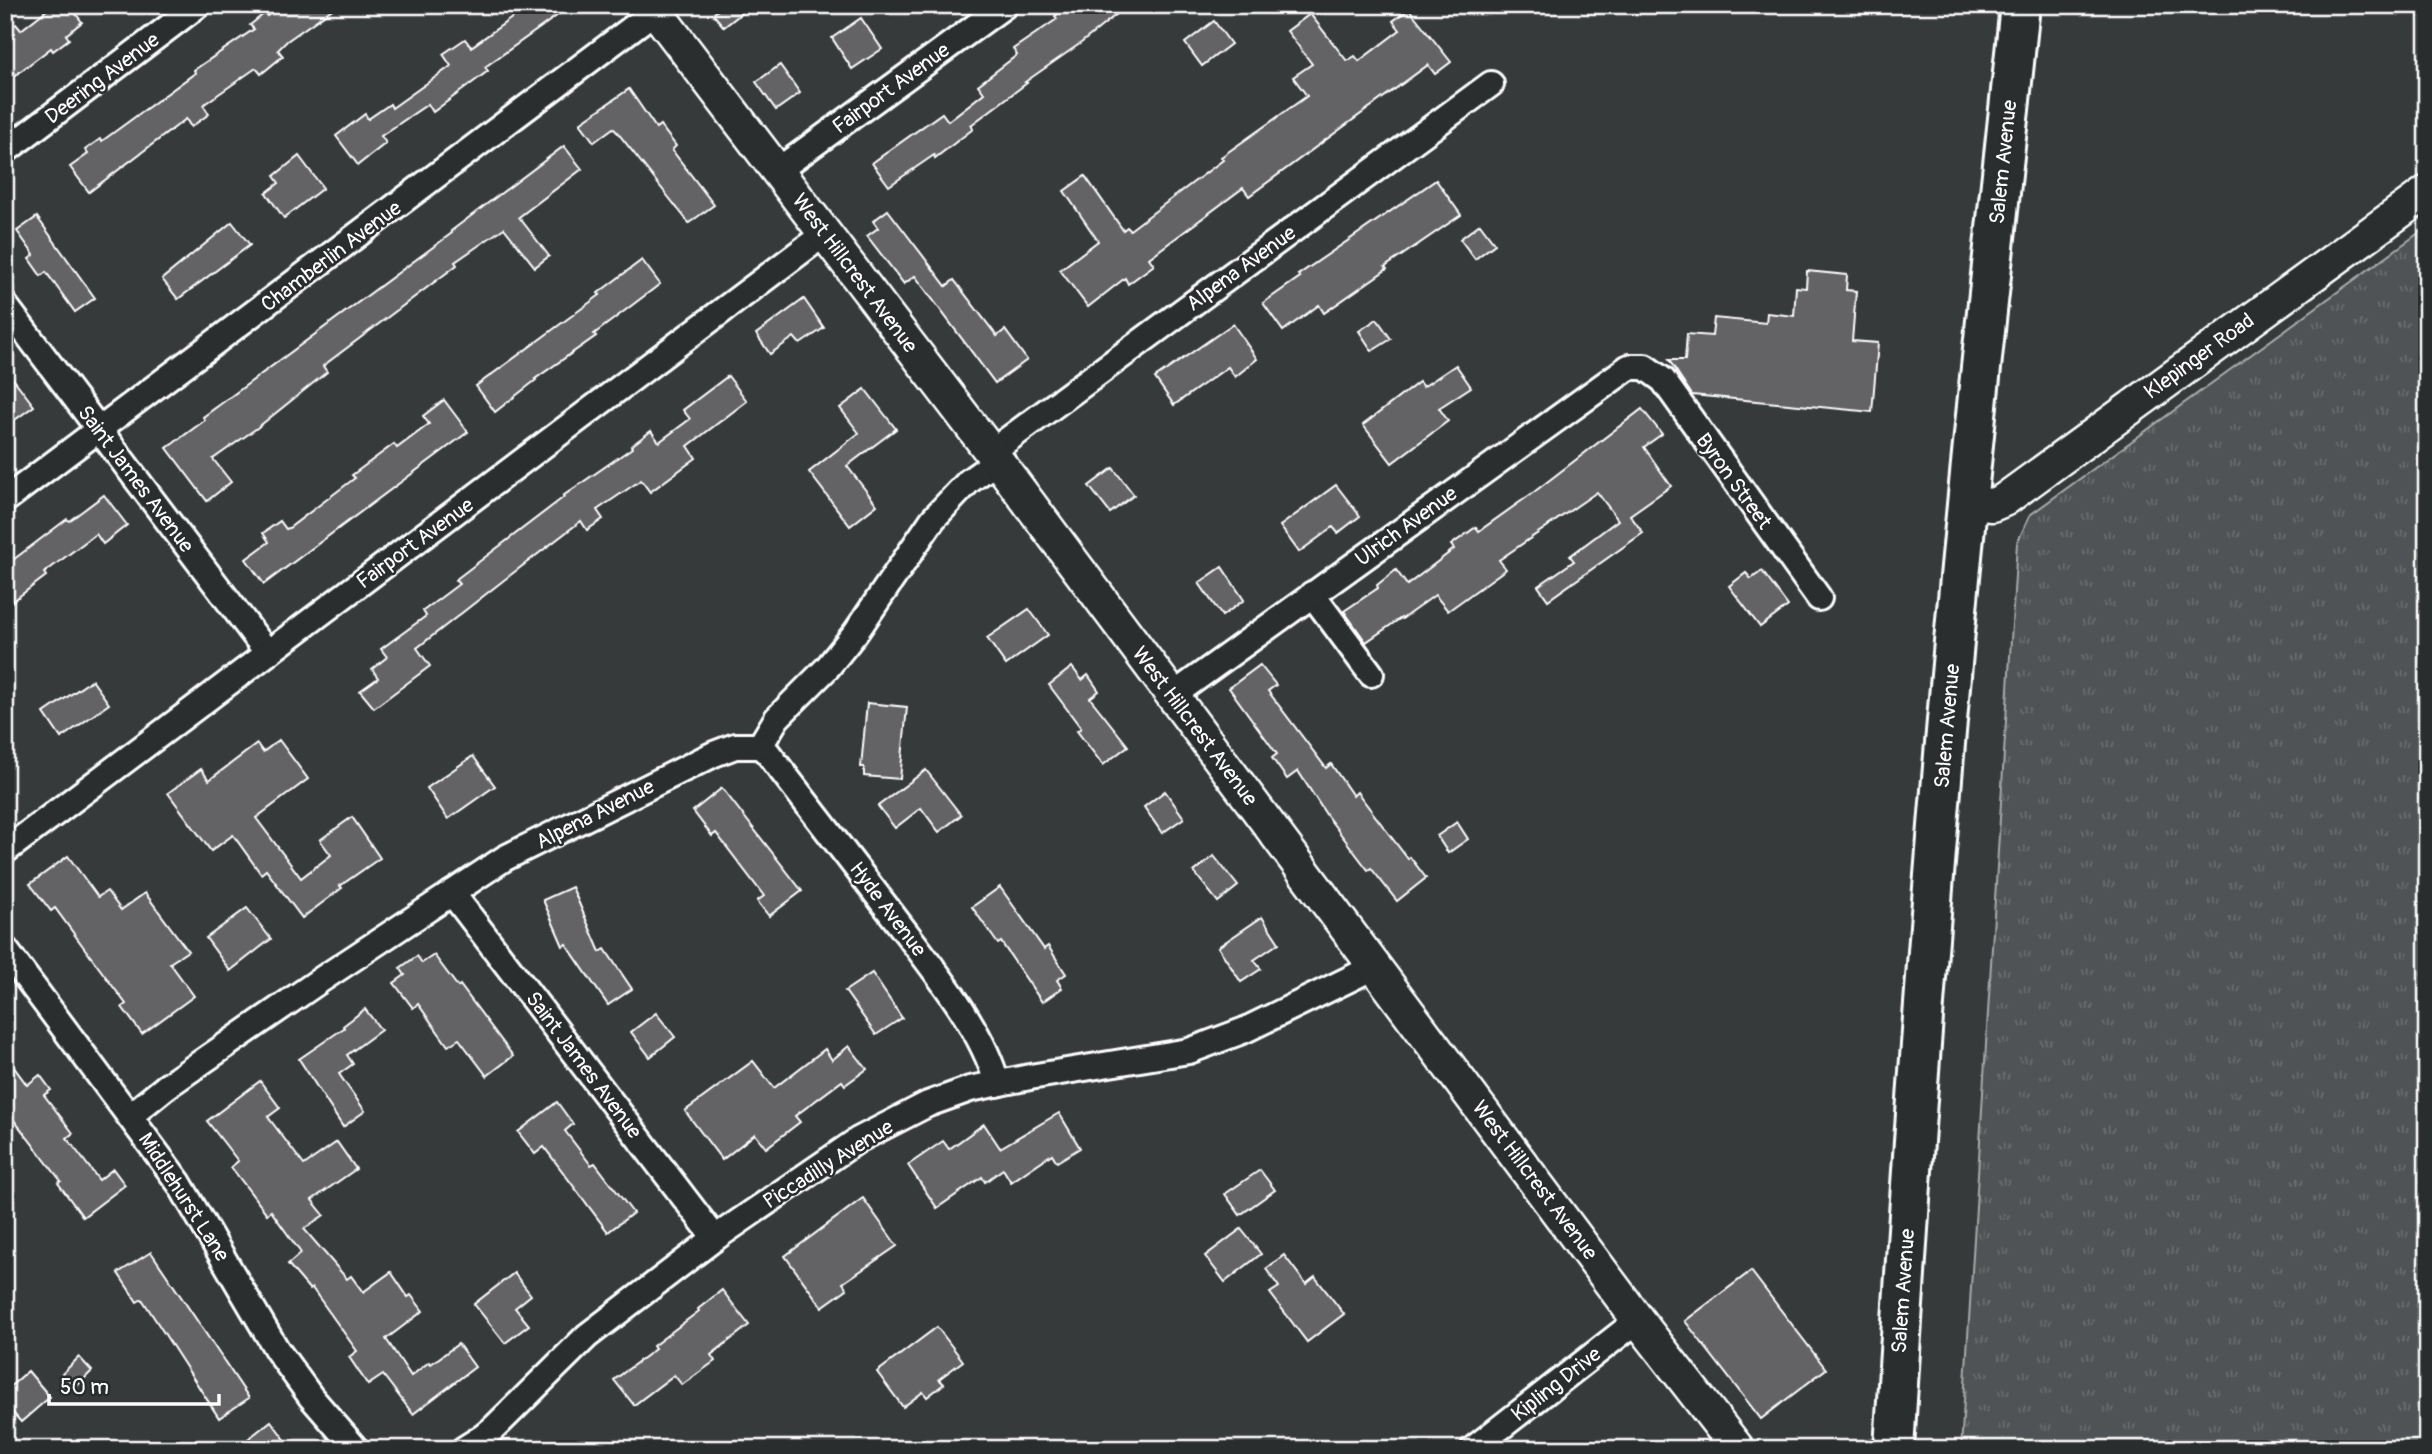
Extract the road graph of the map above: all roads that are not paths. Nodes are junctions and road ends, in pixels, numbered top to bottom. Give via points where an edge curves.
1 (198, 5) edge
2 (1005, 5) edge
3 (2020, 5) edge
4 (653, 8) edge
5 (1490, 84) dead end
6 (5, 150) edge
7 (777, 171) junction
8 (2427, 192) edge
9 (824, 234) junction
10 (5, 305) edge
11 (1645, 367) joint
12 (99, 430) junction
13 (994, 456) junction
14 (5, 500) edge
15 (1967, 503) junction
16 (1312, 594) junction
17 (1819, 598) dead end
18 (267, 652) junction
19 (1371, 674) dead end
20 (1172, 696) junction
21 (760, 746) junction
22 (5, 851) edge
23 (452, 892) junction
24 (5, 949) edge
25 (1376, 966) junction
26 (997, 1084) junction
27 (130, 1116) junction
28 (715, 1238) junction
29 (1639, 1320) junction
30 (356, 1449) edge
31 (464, 1449) edge
32 (1473, 1449) edge
33 (1738, 1449) edge
34 (1894, 1449) edge

1 - 6 street, Deering Avenue
2 - 7 street, Fairport Avenue
3 - 15 main road, Salem Avenue
4 - 7 street, West Hillcrest Avenue
4 - 12 street, Chamberlin Avenue
5 - 13 street, Alpena Avenue
7 - 9 street, West Hillcrest Avenue
8 - 15 street, Klepinger Road via 2004,500 1992,505
9 - 13 street, West Hillcrest Avenue
9 - 18 street, Fairport Avenue
10 - 12 street, Saint James Avenue
11 - 16 street, Ulrich Avenue via 1620,372
11 - 17 street, Byron Street via 1663,380
12 - 14 street, Chamberlin Avenue
12 - 18 street, Saint James Avenue
13 - 20 street, West Hillcrest Avenue
13 - 21 street, Alpena Avenue via 933,519 856,632 777,718
15 - 34 main road, Salem Avenue via 1941,782
16 - 19 street
16 - 20 street, Ulrich Avenue
18 - 22 street, Fairport Avenue
20 - 25 street, West Hillcrest Avenue
21 - 23 street, Alpena Avenue via 735,746 714,754 505,859
21 - 26 street, Hyde Avenue via 944,983 982,1046
23 - 27 street, Alpena Avenue
23 - 28 street, Saint James Avenue
24 - 27 street, Middlehurst Lane
25 - 26 street, Piccadilly Avenue via 1245,1030 1189,1051
25 - 29 street, West Hillcrest Avenue
26 - 28 street, Piccadilly Avenue via 928,1104 858,1140
27 - 30 street, Middlehurst Lane via 179,1183 277,1350
28 - 31 street, Piccadilly Avenue via 587,1336 495,1427
29 - 32 street, Kipling Drive
29 - 33 street, West Hillcrest Avenue

